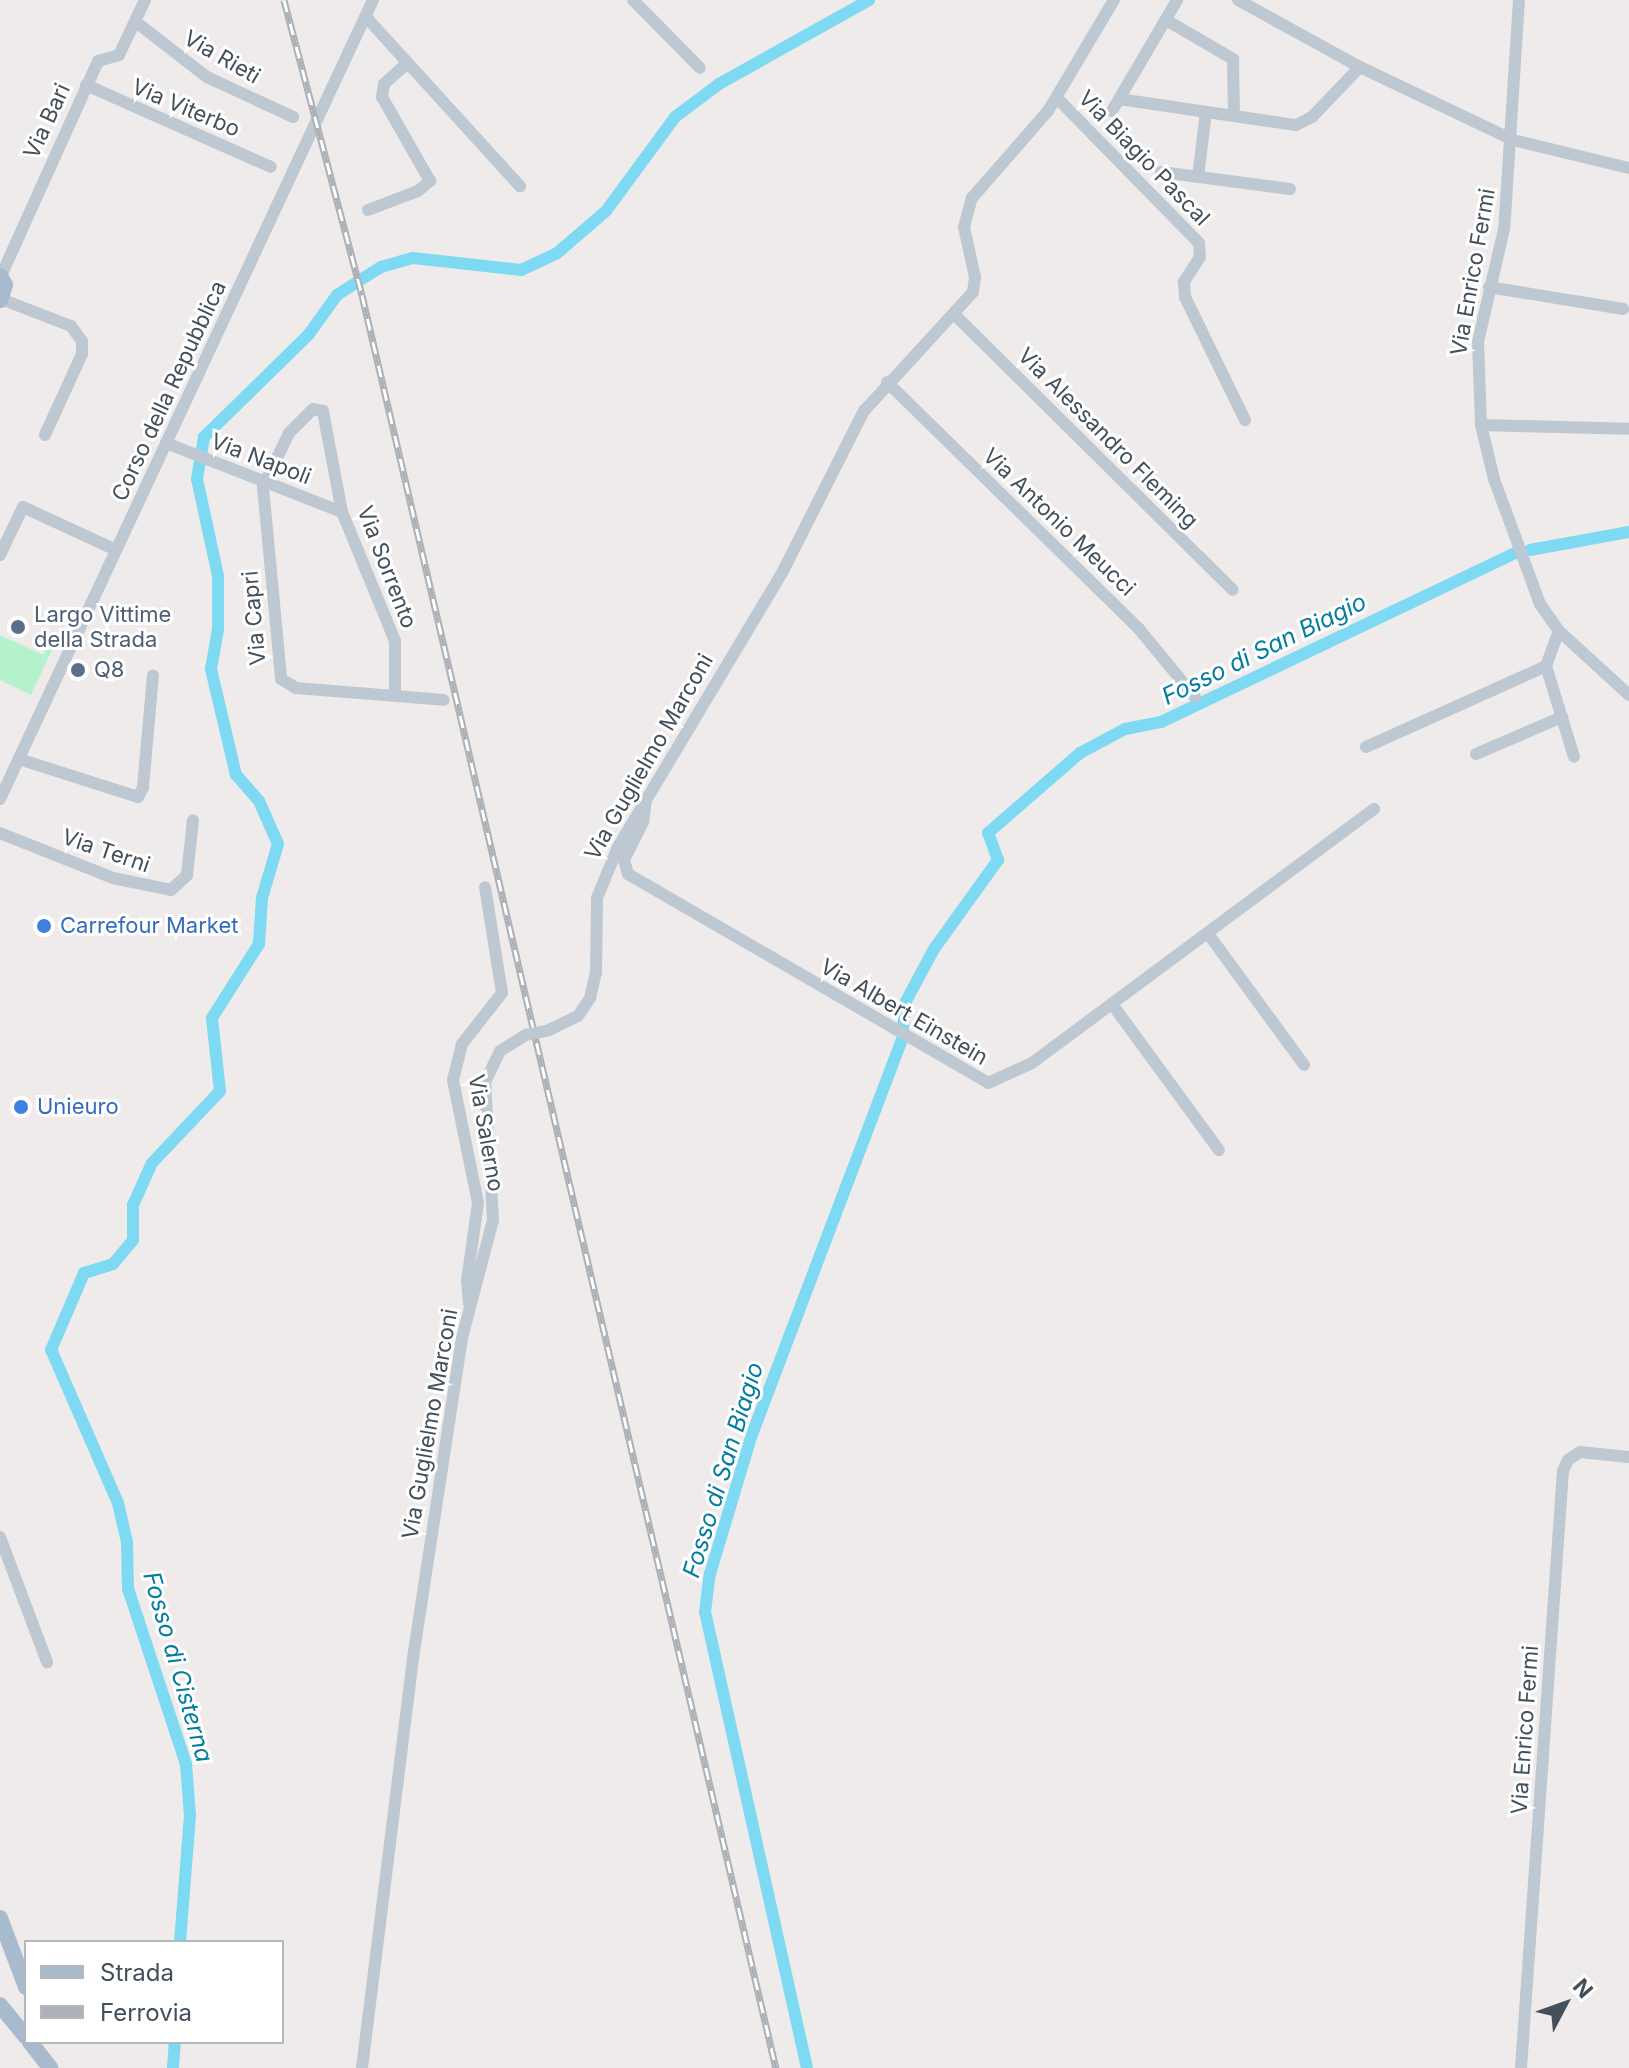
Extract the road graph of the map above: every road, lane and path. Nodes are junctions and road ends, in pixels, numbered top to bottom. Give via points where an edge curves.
1 (145, 0) edge
2 (373, 0) edge
3 (633, 0) edge
4 (1114, 0) edge
5 (1177, 0) edge
6 (1238, 0) edge
7 (1519, 0) edge
8 (366, 17) junction
9 (1166, 20) junction
10 (136, 22) junction
11 (407, 63) junction
12 (1360, 67) junction
13 (700, 68) dead end
14 (86, 85) junction
15 (1057, 98) junction
16 (1119, 99) junction
17 (1112, 111) dead end
18 (1206, 112) junction
19 (1234, 116) junction
20 (293, 117) dead end
21 (1513, 140) junction
22 (271, 167) dead end
23 (1629, 168) edge
24 (1161, 172) dead end
25 (1198, 177) junction
26 (520, 186) dead end
27 (1290, 189) dead end
28 (368, 210) dead end
29 (0, 276) edge
30 (1489, 287) junction
31 (0, 299) edge
32 (1623, 309) dead end
33 (954, 314) junction
34 (887, 382) junction
35 (1245, 420) dead end
36 (1481, 425) junction
37 (1629, 429) edge
38 (45, 435) dead end
39 (166, 443) junction
40 (264, 482) junction
41 (342, 512) junction
42 (116, 550) junction
43 (0, 555) edge
44 (1233, 590) dead end
45 (1559, 631) junction
46 (1546, 666) junction
47 (153, 675) dead end
48 (395, 693) junction
49 (1629, 695) edge
50 (1195, 697) dead end
51 (444, 700) dead end
52 (1562, 717) junction
53 (1366, 747) dead end
54 (1476, 754) dead end
55 (1574, 757) dead end
56 (19, 759) junction
57 (646, 796) junction
58 (0, 799) edge
59 (1374, 809) dead end
60 (193, 820) dead end
61 (0, 833) edge
62 (485, 887) dead end
63 (1209, 935) junction
64 (1112, 1004) junction
65 (1304, 1065) dead end
66 (1219, 1150) dead end
67 (470, 1307) junction
68 (1629, 1457) edge
69 (0, 1537) edge
70 (47, 1662) dead end
71 (0, 1918) edge
72 (24, 1982) edge
73 (0, 2005) edge
74 (24, 2035) edge
75 (32, 2044) edge
76 (47, 2044) edge
77 (53, 2068) edge
78 (362, 2068) edge
79 (1521, 2068) edge

1 - 10 street, Via Bari
2 - 8 street, Corso della Repubblica
3 - 13 street
4 - 15 street, Via Guglielmo Marconi
5 - 9 street
6 - 12 street
7 - 21 street, Via Enrico Fermi
8 - 11 street
8 - 39 street, Corso della Repubblica
9 - 16 street
9 - 19 street via 1233,59
10 - 14 street, Via Bari via 119,55 101,58
10 - 20 street, Via Rieti via 207,77
11 - 26 street
11 - 28 street via 386,81 381,94 430,181
12 - 19 street via 1302,123
12 - 21 street
14 - 22 street, Via Viterbo
14 - 29 street, Via Bari
15 - 33 street, Via Guglielmo Marconi via 967,208 964,231 975,286
15 - 35 street, Via Biagio Pascal via 1199,243 1200,257 1185,278 1184,293
16 - 17 street
16 - 18 street
18 - 19 street
18 - 25 street
21 - 23 street
21 - 30 street, Via Enrico Fermi via 1502,242
24 - 25 street
25 - 27 street
29 - 31 main road via 5,290
30 - 32 street
30 - 36 street, Via Enrico Fermi via 1476,357
31 - 38 street via 71,326 82,341 82,354
33 - 34 street, Via Guglielmo Marconi
33 - 44 street, Via Alessandro Fleming
34 - 50 street, Via Antonio Meucci via 1133,623
34 - 57 street, Via Guglielmo Marconi via 860,417 782,573
36 - 37 street
36 - 45 street, Via Enrico Fermi via 1491,471 1535,595
39 - 40 street, Via Napoli
39 - 42 street, Corso della Repubblica
40 - 41 street, Via Napoli
40 - 41 street, Via Sorrento via 289,433 307,412 320,409
40 - 48 street, Via Capri via 281,679 296,688
41 - 48 street, Via Sorrento via 395,641
42 - 43 street via 23,507
42 - 56 street, Corso della Repubblica
45 - 46 street
45 - 49 street, Via Enrico Fermi
46 - 52 street
46 - 53 street
47 - 56 street via 138,797
48 - 51 street, Via Capri
52 - 54 street
52 - 55 street
56 - 58 street, Corso della Repubblica
57 - 64 street, Via Albert Einstein via 643,822 624,860 626,872 977,1080 998,1082 1014,1075
57 - 67 street, Via Guglielmo Marconi, bridge via 598,893 595,979 589,1001 573,1019 526,1035 500,1051 485,1082 494,1208
59 - 63 street, Via Albert Einstein
60 - 61 street, Via Terni via 187,875 171,890 113,878
62 - 67 street, Via Salerno via 502,993 462,1044 454,1073 478,1203 467,1284
63 - 64 street, Via Albert Einstein
63 - 65 street
64 - 66 street
67 - 78 street, Via Guglielmo Marconi via 413,1658
68 - 79 street, Via Enrico Fermi via 1580,1452 1563,1471
69 - 70 street
71 - 72 main road
73 - 74 main road
75 - 77 main road
76 - 77 main road

